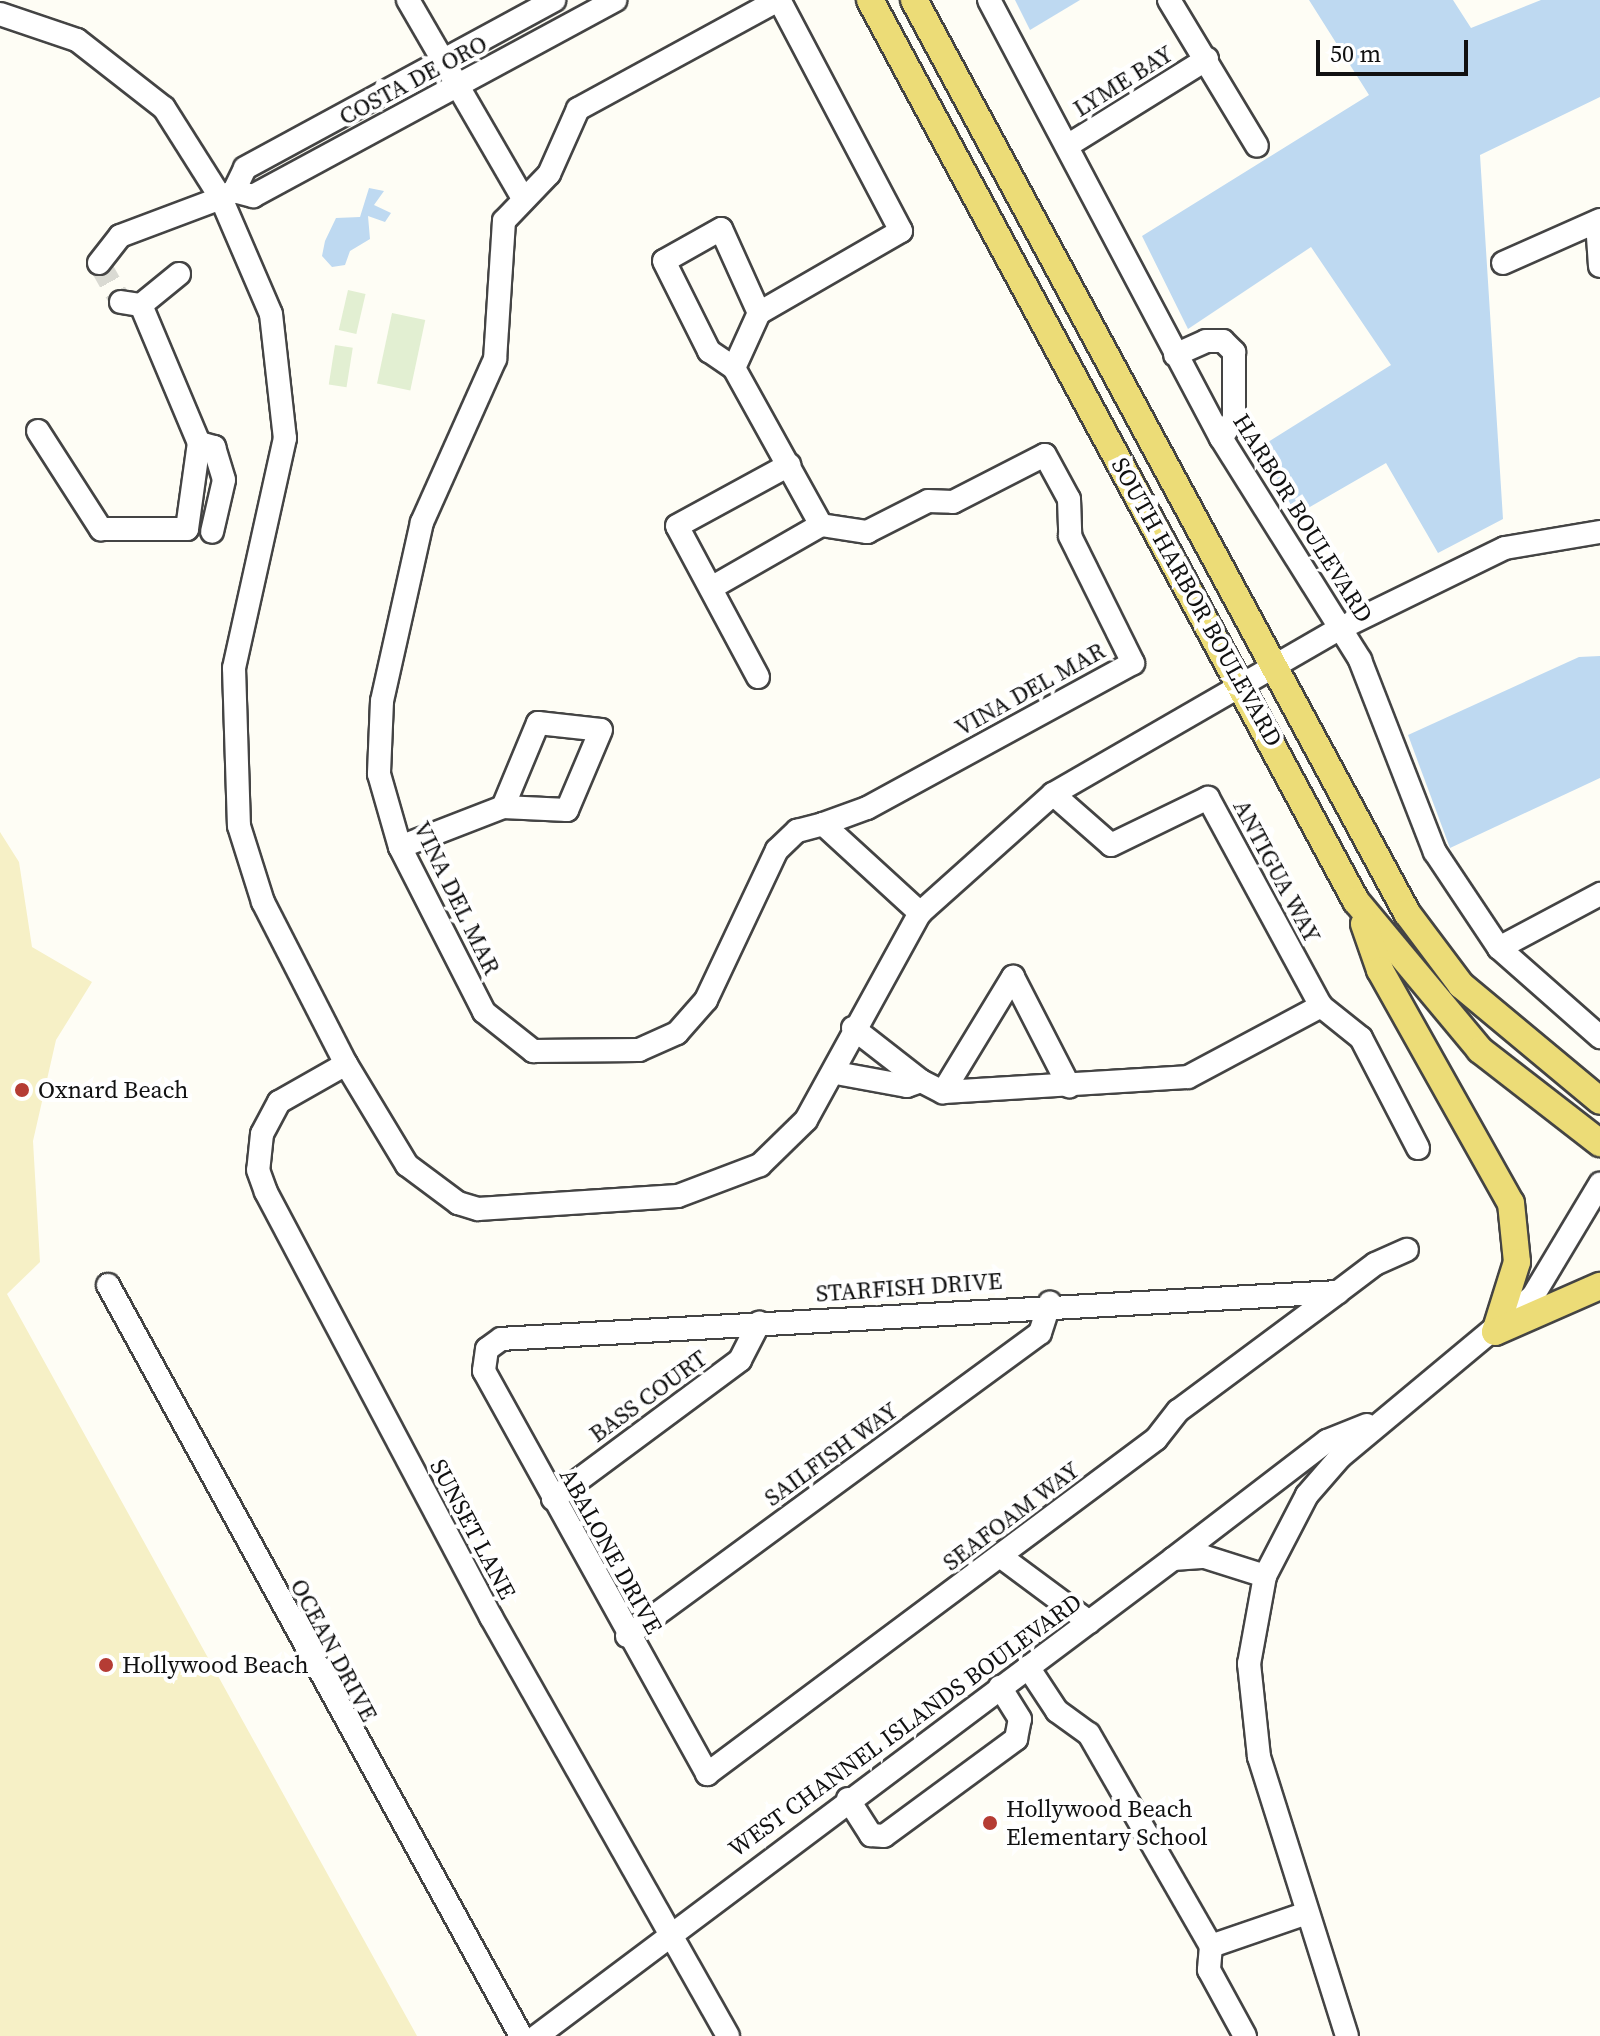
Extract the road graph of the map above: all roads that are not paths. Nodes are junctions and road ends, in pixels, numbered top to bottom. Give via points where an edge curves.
1 (408, 0) edge
2 (554, 0) edge
3 (615, 0) edge
4 (779, 0) edge
5 (870, 0) edge
6 (914, 0) edge
7 (989, 0) edge
8 (1169, 0) edge
9 (0, 14) edge
10 (440, 57) junction
11 (1207, 59) junction
12 (457, 86) junction
13 (1067, 146) junction
14 (1257, 146) dead end
15 (228, 195) junction
16 (522, 197) junction
17 (1598, 221) edge
18 (99, 263) dead end
19 (1503, 263) dead end
20 (1600, 266) edge
21 (179, 274) dead end
22 (759, 313) junction
23 (1175, 355) junction
24 (734, 368) junction
25 (38, 431) dead end
26 (1221, 438) junction
27 (199, 443) junction
28 (789, 465) junction
29 (821, 525) junction
30 (212, 532) dead end
31 (1600, 532) edge
32 (711, 588) junction
33 (1341, 628) junction
34 (1273, 666) junction
35 (758, 677) dead end
36 (1240, 684) junction
37 (1053, 794) junction
38 (503, 807) junction
39 (823, 824) junction
40 (400, 847) junction
41 (1600, 894) edge
42 (1356, 901) junction
43 (920, 913) junction
44 (1499, 948) junction
45 (1321, 1006) junction
46 (853, 1028) junction
47 (1600, 1037) edge
48 (901, 1060) junction
49 (346, 1064) junction
50 (836, 1073) junction
51 (921, 1081) junction
52 (891, 1083) junction
53 (1069, 1086) junction
54 (943, 1092) junction
55 (1600, 1101) edge
56 (1600, 1143) edge
57 (1418, 1148) dead end
58 (1600, 1184) edge
59 (1407, 1250) dead end
60 (108, 1285) dead end
61 (1600, 1286) edge
62 (1338, 1292) junction
63 (1050, 1303) junction
64 (759, 1323) junction
65 (1495, 1332) junction
66 (487, 1349) joint
67 (1387, 1417) junction
68 (553, 1499) junction
69 (1000, 1556) junction
70 (1173, 1559) junction
71 (1265, 1576) junction
72 (1089, 1622) junction
73 (627, 1636) junction
74 (1028, 1667) junction
75 (1000, 1687) junction
76 (707, 1774) joint
77 (848, 1799) junction
78 (1307, 1913) junction
79 (669, 1934) junction
80 (1211, 1946) junction
81 (521, 2036) edge
82 (537, 2036) edge
83 (728, 2036) edge
84 (1245, 2036) edge
85 (1347, 2036) edge

1 - 10 street
2 - 10 street, COSTA DE ORO
3 - 12 street, COSTA DE ORO
4 - 16 street, VINA DEL MAR via 578,109 549,174
4 - 22 street via 901,231
5 - 36 main road, SOUTH HARBOR BOULEVARD
6 - 34 main road, SOUTH HARBOR BOULEVARD
7 - 13 street, HARBOR BOULEVARD
8 - 11 street, LYME BAY
9 - 15 street via 77,40 138,81
10 - 12 street
10 - 15 street, COSTA DE ORO via 245,168
11 - 13 street, LYME BAY
11 - 14 street, LYME BAY
12 - 15 street, COSTA DE ORO via 253,196
12 - 16 street
13 - 23 street, HARBOR BOULEVARD
15 - 18 street via 120,236
15 - 49 street via 271,314 286,396 281,472 234,668 239,826 263,902
16 - 40 street, VINA DEL MAR via 499,242 492,370 422,522 382,701 379,774
17 - 19 street
17 - 20 street
21 - 27 street via 131,303
22 - 24 street
22 - 24 street via 721,229 664,261 709,351
23 - 26 street, HARBOR BOULEVARD
23 - 26 street via 1206,341 1223,341 1234,352 1236,406
24 - 28 street
25 - 27 street via 101,529 148,533 187,529
26 - 33 street, HARBOR BOULEVARD
27 - 30 street via 214,447 224,480
28 - 29 street
28 - 32 street via 677,526
29 - 32 street
29 - 39 street, VINA DEL MAR via 867,532 928,501 953,502 1045,455 1069,499 1070,536 1133,663 867,808
31 - 33 street via 1505,548
32 - 35 street
33 - 34 street
33 - 44 street, HARBOR BOULEVARD via 1360,660 1435,852
34 - 36 street
34 - 55 main road, SOUTH HARBOR BOULEVARD via 1407,913 1461,985
36 - 37 street
36 - 42 main road, SOUTH HARBOR BOULEVARD
37 - 43 street
37 - 45 street, ANTIGUA WAY via 1111,845 1208,798
38 - 38 street via 538,723 601,730 567,810
38 - 40 street
39 - 40 street, VINA DEL MAR via 797,831 777,850 706,1000 677,1033 639,1050 568,1056 533,1051 495,1027
39 - 43 street
41 - 44 street
42 - 56 main road, SOUTH HARBOR BOULEVARD via 1480,1050
42 - 65 main road via 1380,970 1511,1203 1517,1262
43 - 46 street
44 - 47 street, HARBOR BOULEVARD
45 - 53 street via 1188,1077
45 - 57 street, ANTIGUA WAY via 1361,1038
46 - 48 street
46 - 50 street
48 - 51 street
48 - 52 street
49 - 50 street via 422,1182 478,1209 706,1191 785,1145
49 - 79 street, SUNSET LANE via 279,1102 262,1134 258,1170 266,1192
50 - 52 street
51 - 52 street
51 - 54 street
53 - 54 street
53 - 54 street via 1013,977
58 - 65 street, WEST CHANNEL ISLANDS BOULEVARD via 1555,1268
59 - 62 street, SEAFOAM WAY
60 - 81 street, OCEAN DRIVE
61 - 65 main road
62 - 63 street, STARFISH DRIVE
62 - 69 street, SEAFOAM WAY
63 - 64 street, STARFISH DRIVE
63 - 73 street, SAILFISH WAY via 1040,1333
64 - 66 street, STARFISH DRIVE via 501,1339
64 - 68 street, BASS COURT via 740,1360
65 - 67 street, WEST CHANNEL ISLANDS BOULEVARD
66 - 68 street, ABALONE DRIVE via 484,1371
67 - 70 street, WEST CHANNEL ISLANDS BOULEVARD via 1327,1441
67 - 71 street, WEST CHANNEL ISLANDS BOULEVARD via 1307,1495
68 - 73 street, ABALONE DRIVE
69 - 72 street
69 - 76 street, SEAFOAM WAY
70 - 71 street via 1205,1557
70 - 72 street, WEST CHANNEL ISLANDS BOULEVARD
71 - 78 street via 1249,1664 1252,1713
72 - 74 street, WEST CHANNEL ISLANDS BOULEVARD
73 - 76 street, ABALONE DRIVE
74 - 75 street, WEST CHANNEL ISLANDS BOULEVARD
74 - 80 street via 1057,1711 1089,1734
75 - 77 street, WEST CHANNEL ISLANDS BOULEVARD
75 - 77 street via 1020,1719 1016,1739 884,1836 871,1835
77 - 79 street, WEST CHANNEL ISLANDS BOULEVARD
78 - 80 street
78 - 85 street
79 - 82 street, WEST CHANNEL ISLANDS BOULEVARD
79 - 83 street, SUNSET LANE
80 - 84 street via 1209,1970

